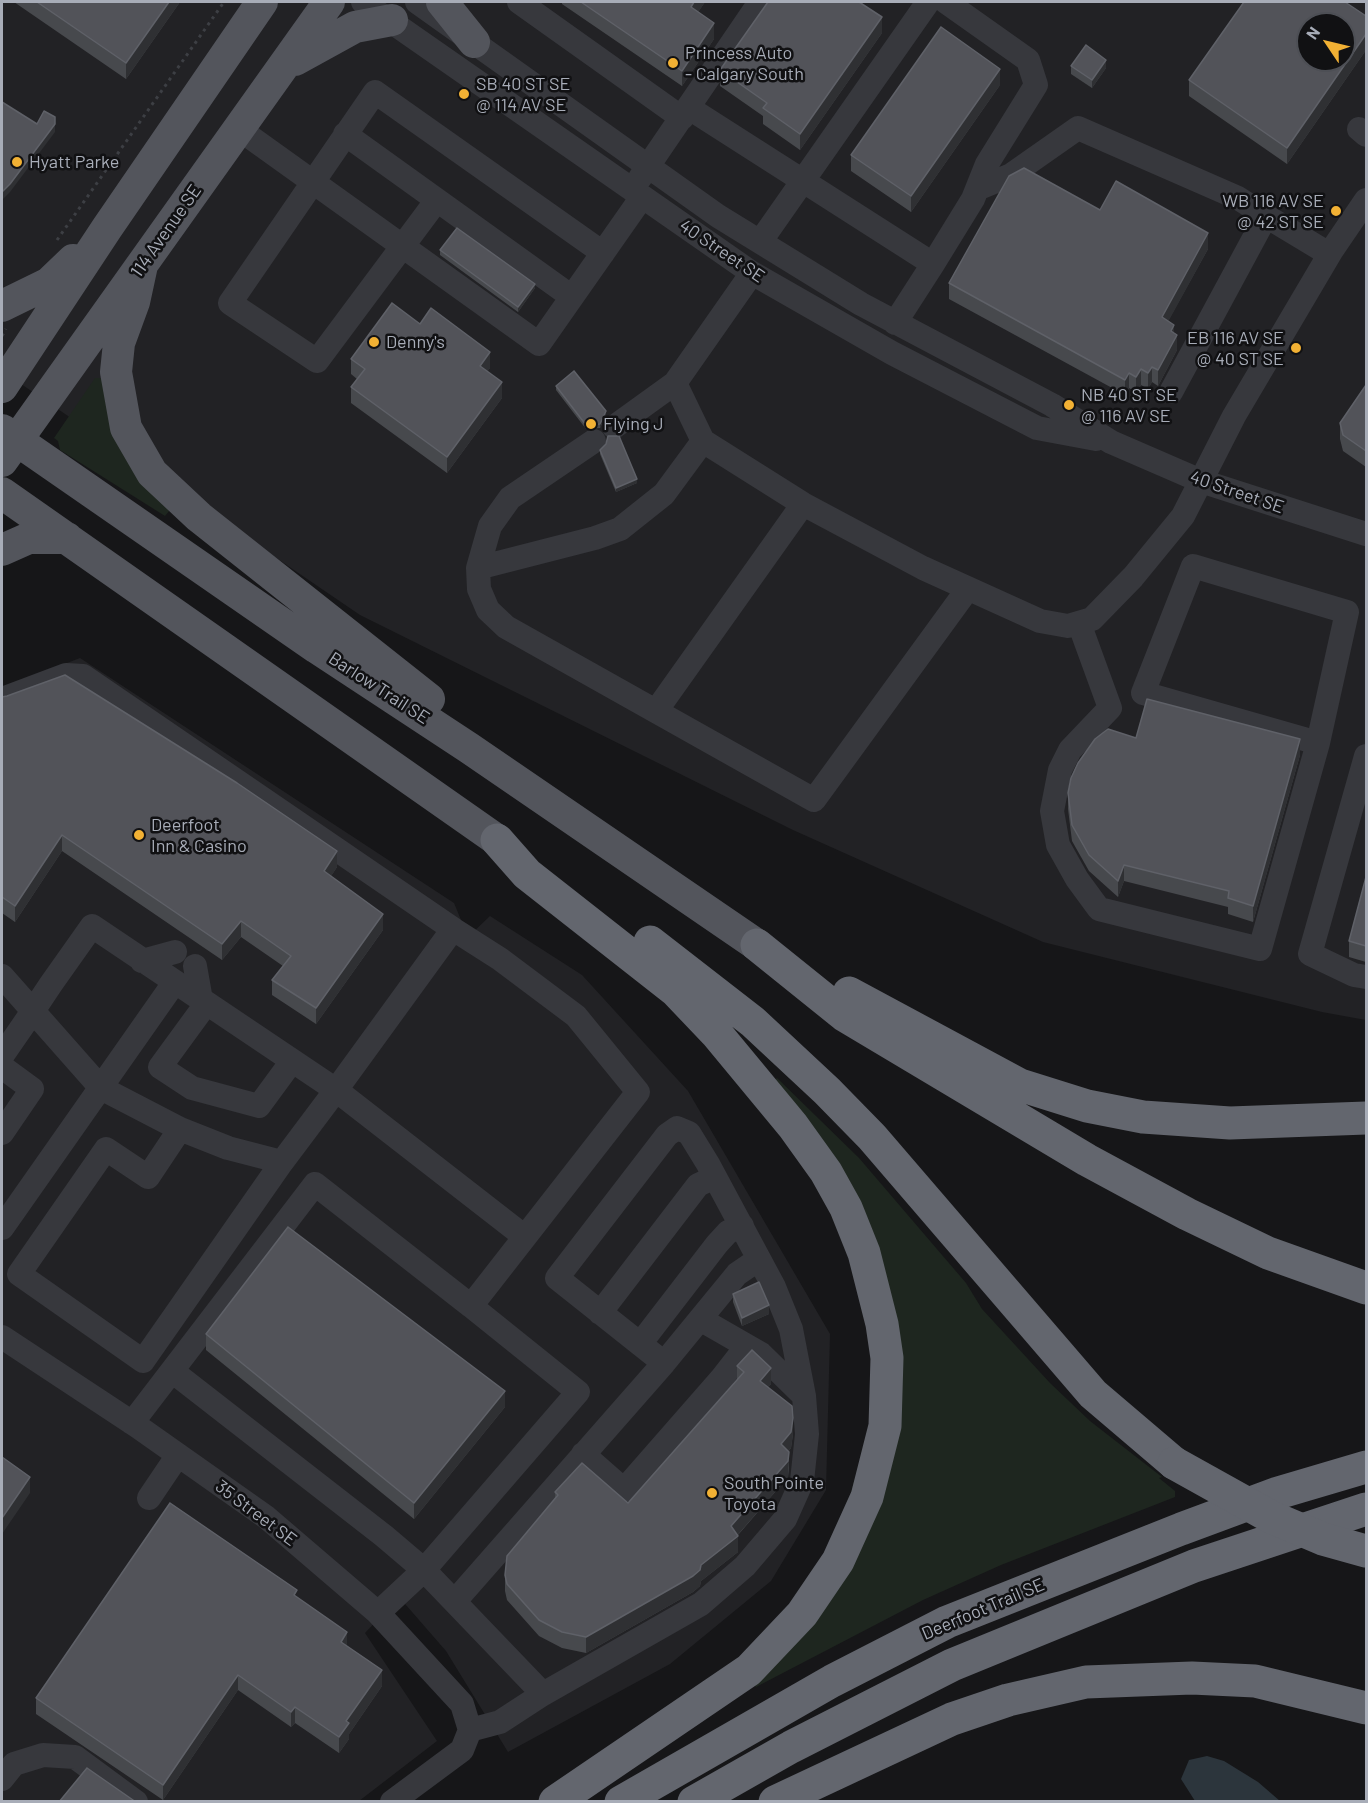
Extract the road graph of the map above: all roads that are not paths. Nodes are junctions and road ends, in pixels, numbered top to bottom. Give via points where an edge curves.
1 (262, 2) edge
2 (329, 2) edge
3 (363, 2) edge
4 (417, 2) edge
5 (442, 2) edge
6 (519, 2) edge
7 (760, 2) edge
8 (928, 2) edge
9 (946, 2) edge
10 (392, 20) junction
11 (474, 42) junction
12 (284, 67) junction
13 (685, 113) junction
14 (239, 129) junction
15 (345, 134) junction
16 (648, 166) junction
17 (800, 181) junction
18 (312, 182) junction
19 (977, 189) junction
20 (637, 193) junction
21 (437, 200) junction
22 (1366, 200) edge
23 (1266, 216) junction
24 (106, 228) junction
25 (760, 242) junction
26 (405, 247) junction
27 (603, 253) junction
28 (1329, 255) junction
29 (933, 264) junction
30 (142, 265) junction
31 (753, 273) junction
32 (572, 297) junction
33 (2, 306) edge
34 (895, 323) junction
35 (675, 383) junction
36 (2, 387) edge
37 (1171, 392) dead end
38 (614, 427) dead end
39 (594, 441) dead end
40 (703, 441) junction
41 (1111, 442) junction
42 (6, 443) edge
43 (1201, 481) junction
44 (2, 494) edge
45 (803, 504) junction
46 (1366, 534) edge
47 (67, 538) junction
48 (2, 550) edge
49 (478, 568) junction
50 (967, 590) junction
51 (1079, 623) junction
52 (1143, 693) junction
53 (2, 699) edge
54 (1110, 708) junction
55 (656, 711) junction
56 (1318, 743) junction
57 (470, 748) junction
58 (1366, 756) edge
59 (497, 840) junction
60 (453, 929) junction
61 (757, 945) junction
62 (175, 952) dead end
63 (142, 961) junction
64 (195, 966) dead end
65 (2, 976) edge
66 (1366, 977) edge
67 (174, 983) junction
68 (203, 1002) junction
69 (33, 1011) junction
70 (2, 1056) edge
71 (292, 1060) junction
72 (2, 1067) edge
73 (101, 1088) junction
74 (336, 1090) junction
75 (1366, 1118) edge
76 (180, 1129) junction
77 (2, 1133) edge
78 (282, 1162) junction
79 (715, 1177) junction
80 (741, 1226) junction
81 (2, 1228) edge
82 (525, 1237) junction
83 (759, 1259) junction
84 (1366, 1288) edge
85 (471, 1306) junction
86 (600, 1313) junction
87 (700, 1319) junction
88 (2, 1337) edge
89 (640, 1344) junction
90 (747, 1346) junction
91 (664, 1363) junction
92 (172, 1371) junction
93 (804, 1395) junction
94 (132, 1423) junction
95 (583, 1454) junction
96 (178, 1455) junction
97 (1366, 1467) edge
98 (150, 1497) dead end
99 (1366, 1509) edge
100 (1366, 1551) edge
101 (424, 1570) junction
102 (455, 1601) junction
103 (378, 1613) junction
104 (543, 1694) junction
105 (1366, 1708) edge
106 (470, 1730) junction
107 (2, 1779) edge
108 (136, 1802) edge
109 (392, 1802) edge
110 (555, 1802) edge
111 (621, 1802) edge
112 (694, 1802) edge
113 (775, 1802) edge

1 - 24 main road
2 - 12 main road, 114 Avenue SE
3 - 10 street, 40 Street SE
4 - 11 street, 40 Street SE
5 - 11 main road
6 - 13 street
7 - 13 street
8 - 17 street
9 - 19 street via 1028,60 1036,86 987,164
10 - 12 main road via 355,27
10 - 20 street, 40 Street SE
11 - 16 street, 40 Street SE
12 - 14 main road, 114 Avenue SE
13 - 16 street
13 - 17 street
14 - 18 street
14 - 30 main road, 114 Avenue SE
15 - 18 street
15 - 21 street
15 - 27 street via 375,92
16 - 20 street
16 - 25 street, 40 Street SE
17 - 25 street
17 - 29 street
18 - 26 street
18 - 26 street via 230,303 317,361
19 - 23 street via 1011,175 1078,128 1238,198
19 - 29 street
20 - 27 street
20 - 31 street, 40 Street SE
21 - 26 street
21 - 32 street via 519,267
22 - 28 street
23 - 28 street
23 - 37 street
24 - 33 main road via 48,283
24 - 36 main road
25 - 34 street, 40 Street SE
26 - 32 street via 462,279 539,344
27 - 32 street
28 - 43 street via 1234,416
29 - 34 street
30 - 42 main road, 114 Avenue SE
30 - 57 main road via 119,343 116,372 126,428 152,474 199,517 451,716
31 - 35 street
31 - 41 street, 40 Street SE via 1037,428
34 - 41 street, 40 Street SE via 1052,405
35 - 38 street
35 - 40 street
39 - 49 street via 510,498 490,526
40 - 45 street
40 - 49 street via 664,494 620,529
41 - 43 street, 40 Street SE
42 - 57 main road, Barlow Trail SE
43 - 46 street, 40 Street SE
43 - 51 street via 1183,516 1133,577 1092,619
44 - 47 main road
45 - 50 street
45 - 55 street
47 - 48 main road via 29,538
47 - 59 main road
49 - 55 street via 479,589 488,610 506,627
50 - 51 street via 1040,621 1068,626
50 - 55 street via 814,800
51 - 54 street
52 - 54 street
52 - 56 street
52 - 56 street via 1193,566 1347,612
53 - 60 street via 66,675 83,676
54 - 56 street via 1070,750 1060,770 1052,811 1058,845 1077,879 1099,909 1260,949
57 - 61 main road, Barlow Trail SE
58 - 66 street via 1310,954
59 - 100 highway, bridge via 532,858 634,930 790,1054 872,1137 1093,1394 1174,1463 1271,1517 1323,1539
59 - 110 highway via 527,874 675,991 716,1033 793,1126 846,1208 880,1315 887,1358 885,1426 867,1497 838,1561 802,1614 749,1670
60 - 74 street
60 - 82 street via 576,1016 638,1092
61 - 75 highway via 1020,1084 1087,1107 1143,1117 1230,1123
61 - 84 highway via 844,1015 1087,1160 1268,1252
62 - 63 street
63 - 67 street
63 - 69 street via 92,927
64 - 68 street
65 - 69 street
67 - 68 street
67 - 73 street
68 - 71 street
68 - 71 street via 160,1067 192,1088 259,1106
69 - 70 street
69 - 73 street
71 - 74 street
72 - 77 street via 32,1089
73 - 76 street
73 - 81 street
74 - 78 street
74 - 82 street
76 - 78 street via 228,1148
76 - 78 street via 148,1177 106,1149 19,1274 143,1361
79 - 80 street
79 - 86 street via 698,1185
79 - 86 street via 689,1133 677,1128 667,1135 557,1278
80 - 83 street
80 - 89 street via 717,1244
82 - 85 street
83 - 87 street via 737,1274
83 - 93 street via 791,1329
85 - 92 street via 315,1184
85 - 101 street via 578,1392
86 - 89 street
87 - 90 street
87 - 91 street
88 - 94 street, 35 Street SE
89 - 91 street
90 - 93 street via 761,1354
90 - 95 street via 624,1490
91 - 95 street
92 - 94 street
92 - 101 street
93 - 104 street via 807,1434 802,1481 785,1519 745,1566 701,1604
94 - 96 street, 35 Street SE
95 - 102 street
96 - 98 street
96 - 103 street, 35 Street SE via 266,1517
97 - 111 highway, Deerfoot Trail SE via 1278,1493 947,1622 832,1681
99 - 112 highway via 1194,1566 952,1665 821,1731
101 - 102 street
101 - 103 street
102 - 104 street
103 - 106 street, 35 Street SE via 462,1704
104 - 106 street via 500,1722
105 - 113 highway via 1255,1682 1192,1678 1086,1682 1018,1697 952,1719
106 - 109 street via 462,1750
107 - 108 street via 14,1764 43,1755 75,1757

